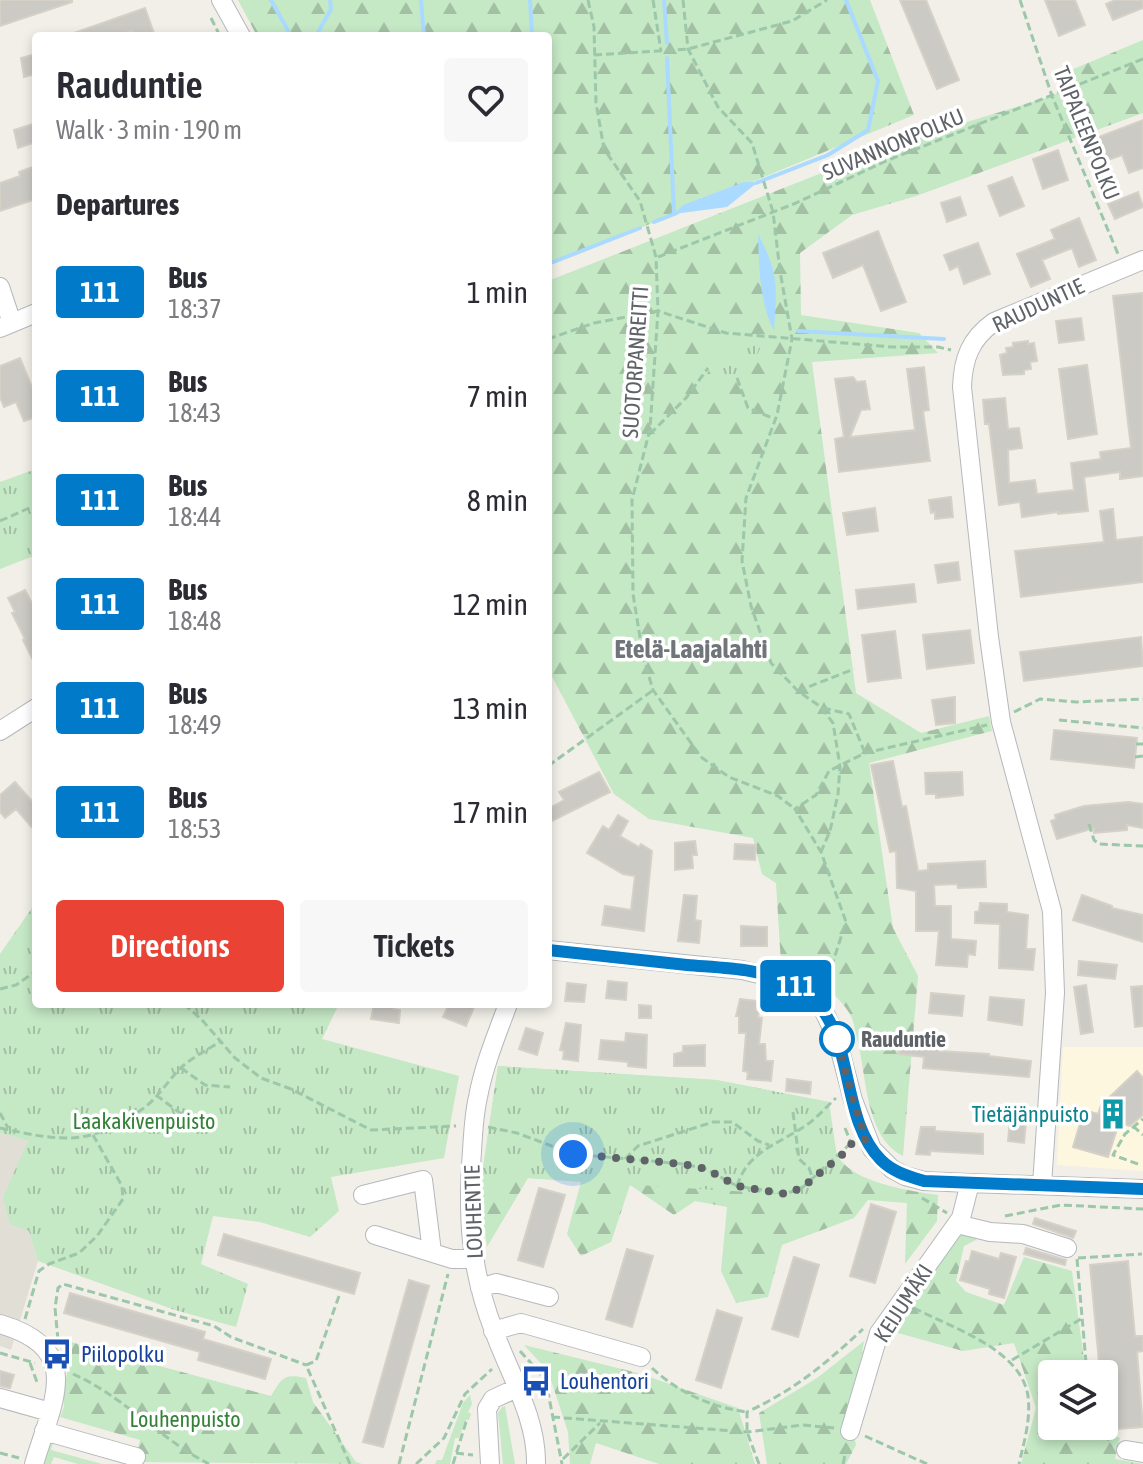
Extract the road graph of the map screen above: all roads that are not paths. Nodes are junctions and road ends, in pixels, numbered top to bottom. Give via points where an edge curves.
1 (221, 0) edge
2 (239, 32) edge
3 (1143, 260) edge
4 (0, 287) edge
5 (32, 315) edge
6 (6, 325) edge
7 (32, 711) edge
8 (0, 731) edge
9 (552, 950) edge
10 (507, 1008) edge
11 (970, 1183) junction
12 (1042, 1185) junction
13 (1143, 1189) edge
14 (363, 1195) dead end
15 (957, 1224) junction
16 (375, 1235) dead end
17 (1067, 1248) dead end
18 (432, 1252) junction
19 (472, 1259) junction
20 (480, 1288) junction
21 (549, 1297) dead end
22 (0, 1324) edge
23 (493, 1331) junction
24 (641, 1357) road end
25 (510, 1390) junction
26 (0, 1398) edge
27 (50, 1412) junction
28 (44, 1431) junction
29 (850, 1431) dead end
30 (136, 1457) dead end
31 (482, 1460) edge
32 (34, 1463) edge
33 (536, 1464) edge

1 - 2 street
3 - 12 street, RAUDUNTIE via 994,322 966,355 962,387 1001,722 1052,911 1055,993
4 - 6 street
5 - 6 street
7 - 8 street
9 - 11 street via 742,970 795,985 823,1009 866,1139 880,1159 905,1176
10 - 19 street, LOUHENTIE via 477,1099 468,1195
11 - 12 street
11 - 15 street, KEIJUMÄKI
12 - 13 street
14 - 18 street via 423,1180
15 - 17 street via 1023,1234
15 - 29 street, KEIJUMÄKI via 879,1333
16 - 18 street
18 - 19 street
19 - 20 street, LOUHENTIE
20 - 21 street via 496,1283
20 - 23 street, LOUHENTIE
22 - 27 street via 44,1345 58,1380
23 - 24 street via 521,1323
23 - 25 street, LOUHENTIE
25 - 31 street via 487,1409
25 - 33 street, LOUHENTIE via 531,1429
26 - 27 street
27 - 28 street
28 - 30 street
28 - 32 street

